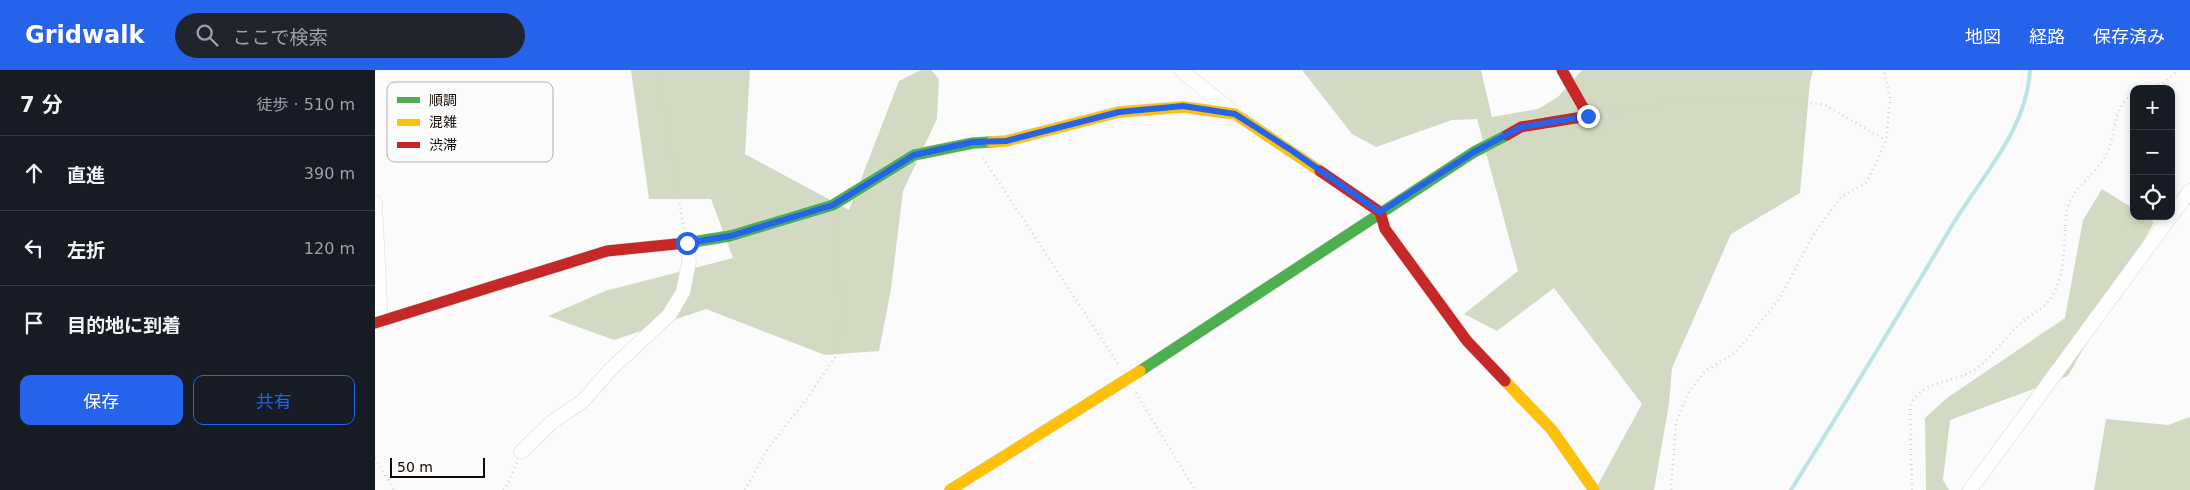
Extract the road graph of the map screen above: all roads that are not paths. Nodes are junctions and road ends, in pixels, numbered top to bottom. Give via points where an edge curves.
1 (1181, 70) edge
2 (1562, 70) edge
3 (1235, 114) junction
4 (2190, 191) edge
5 (375, 203) edge
6 (2175, 211) edge
7 (1380, 212) junction
8 (2168, 220) edge
9 (687, 243) junction
10 (378, 322) edge
11 (521, 452) road end
12 (950, 490) edge
13 (1594, 490) edge
14 (1970, 490) edge

1 - 3 street
2 - 7 street via 1588,116 1521,127 1474,152
3 - 7 street
3 - 9 street via 1183,106 1119,112 1006,141 973,142 914,155 833,205 730,236
4 - 6 street
5 - 10 street
7 - 12 street via 1128,379
7 - 13 street via 1385,229 1467,341 1552,430
8 - 14 street
9 - 10 street via 607,251
9 - 11 street via 689,262 683,292 669,315 610,370 583,401 552,422

